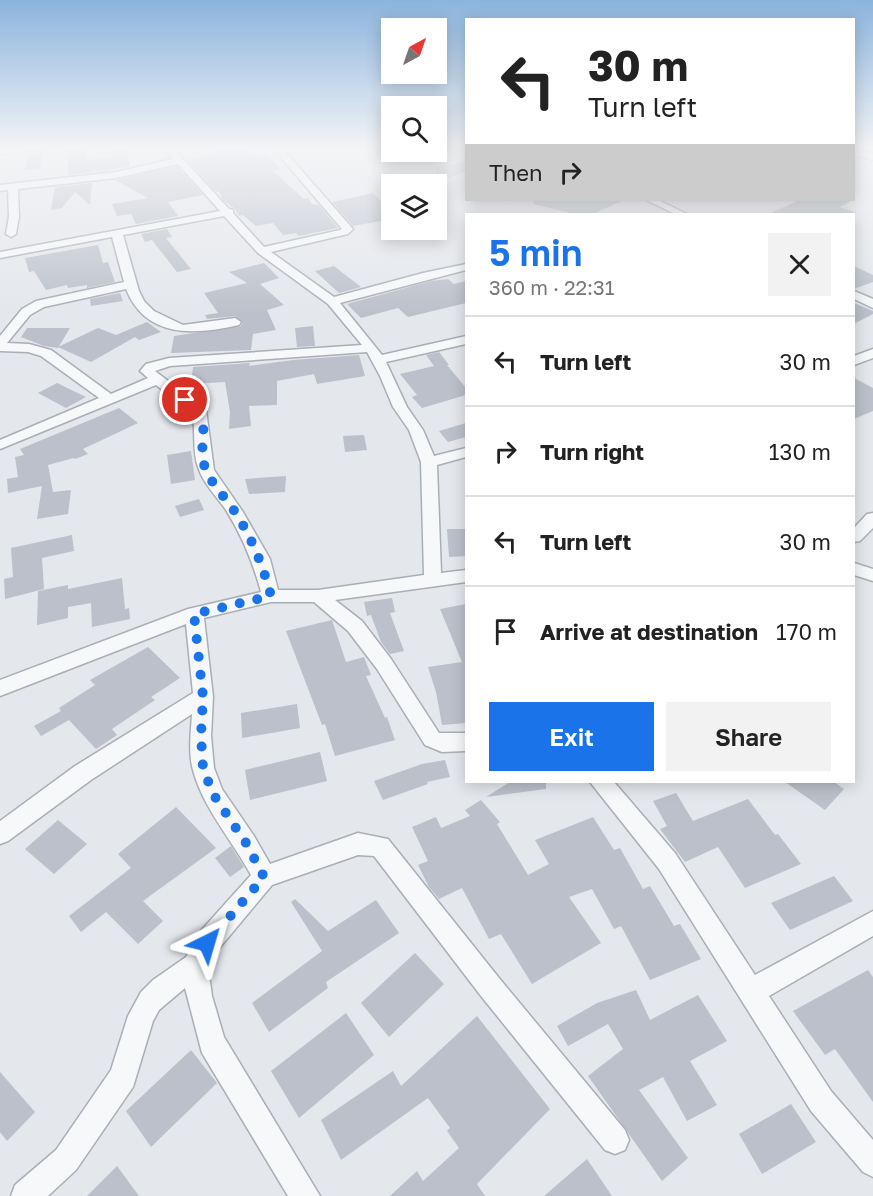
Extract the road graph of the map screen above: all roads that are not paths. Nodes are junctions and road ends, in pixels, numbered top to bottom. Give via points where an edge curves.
1 (14, 203) edge
2 (220, 203) edge
3 (325, 203) edge
4 (657, 203) edge
5 (229, 212) junction
6 (680, 213) edge
7 (11, 234) dead end
8 (117, 234) junction
9 (262, 251) junction
10 (0, 255) edge
11 (465, 267) edge
12 (131, 284) junction
13 (332, 301) junction
14 (235, 322) dead end
15 (465, 340) edge
16 (0, 345) edge
17 (873, 353) edge
18 (374, 354) junction
19 (855, 361) edge
20 (158, 379) junction
21 (110, 399) junction
22 (0, 445) edge
23 (465, 452) edge
24 (429, 462) junction
25 (873, 518) edge
26 (855, 536) edge
27 (855, 569) edge
28 (873, 575) edge
29 (465, 576) edge
30 (433, 579) junction
31 (271, 596) junction
32 (318, 596) junction
33 (194, 614) junction
34 (0, 688) edge
35 (203, 697) junction
36 (465, 742) edge
37 (602, 783) edge
38 (0, 834) edge
39 (264, 877) junction
40 (873, 923) edge
41 (195, 966) junction
42 (751, 992) junction
43 (615, 1140) dead end
44 (873, 1162) edge
45 (26, 1196) edge
46 (305, 1196) edge

1 - 7 street
2 - 5 street
3 - 9 street via 348,229
4 - 6 street
5 - 8 street
5 - 9 street
8 - 10 street
8 - 12 street
9 - 13 street
11 - 13 street
12 - 14 street via 136,298 153,316 173,327
12 - 16 street via 40,304 26,312
13 - 18 street
15 - 18 street
16 - 21 street via 46,353
17 - 19 street
18 - 20 street via 168,362 147,371
18 - 24 street
20 - 21 street
20 - 31 street via 198,410 206,470 261,559
21 - 22 street
23 - 24 street
24 - 30 street
25 - 26 street
27 - 28 street
29 - 30 street
30 - 32 street
31 - 32 street
31 - 33 street
32 - 36 street via 355,626 432,739
33 - 34 street
33 - 35 street
35 - 38 street via 83,774
35 - 39 street via 203,768 213,794
37 - 42 street via 667,861
39 - 41 street via 207,943
39 - 43 street via 358,844 380,846
40 - 42 street
41 - 45 street via 150,1001 141,1016 123,1077 66,1160
41 - 46 street via 212,1043
42 - 44 street via 821,1101

